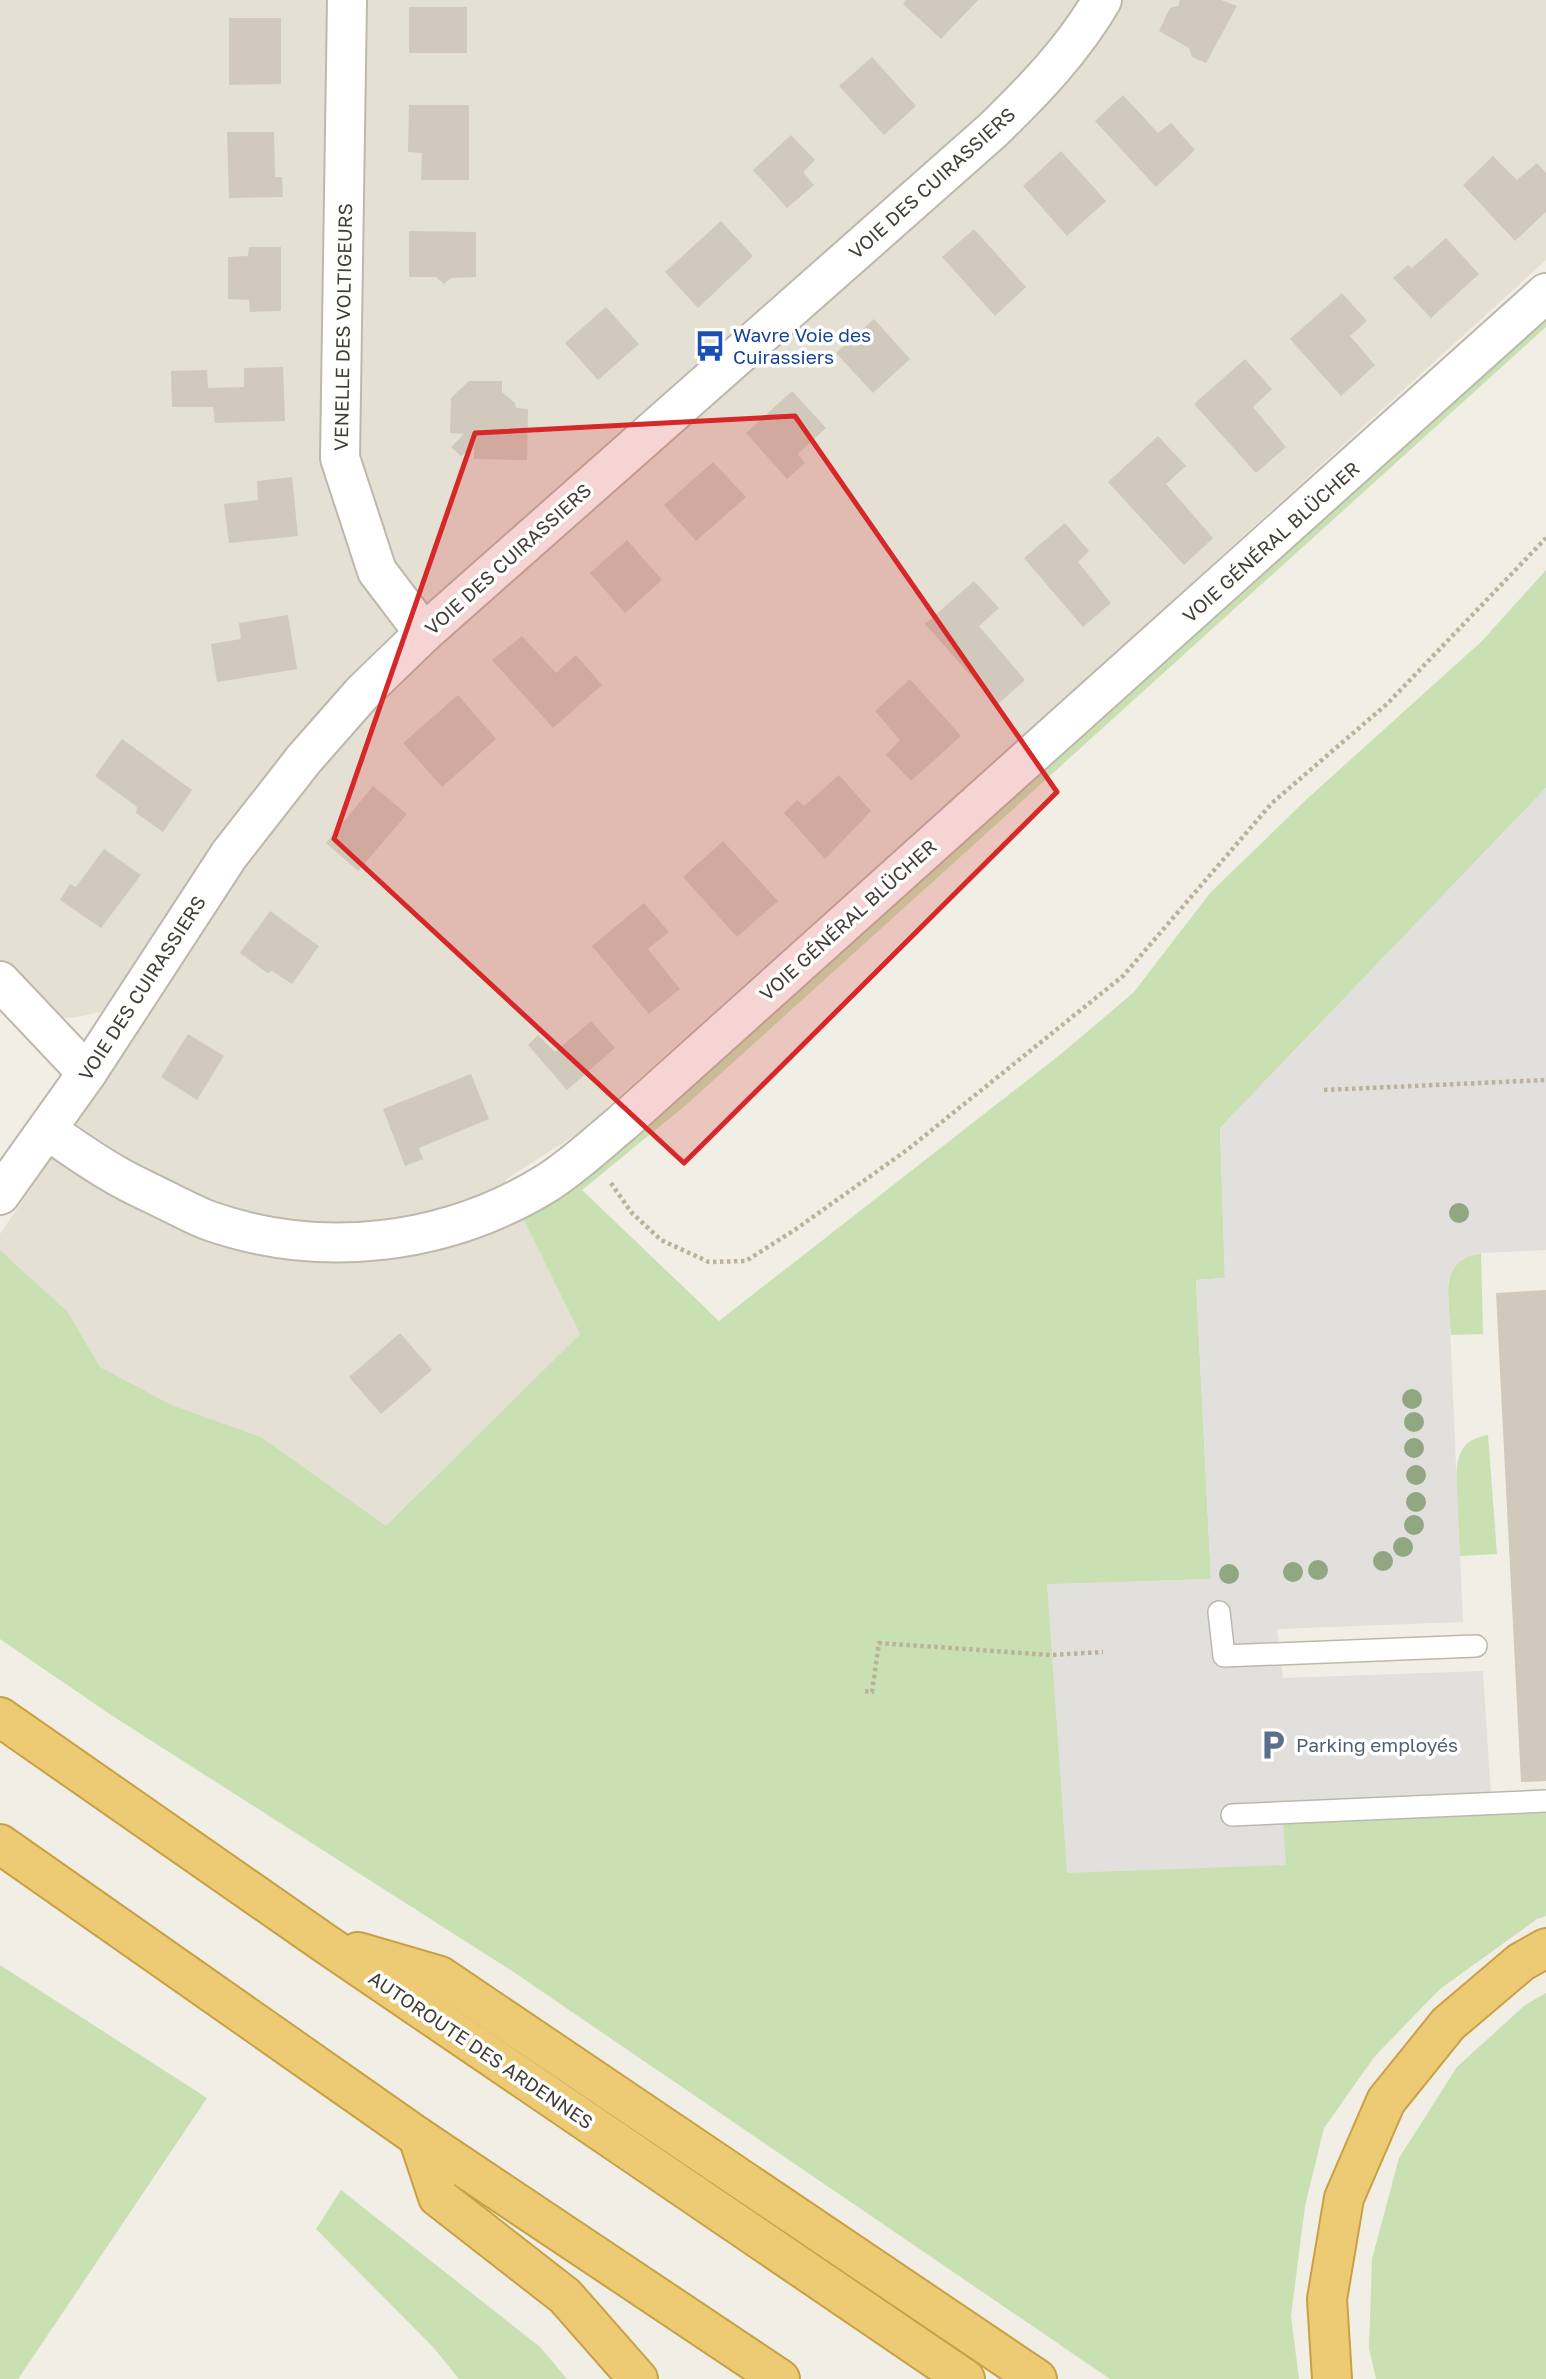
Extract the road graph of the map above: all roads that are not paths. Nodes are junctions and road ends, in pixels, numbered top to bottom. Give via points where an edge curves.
1 (347, 0) edge
2 (1102, 0) edge
3 (1546, 293) edge
4 (424, 633) junction
5 (0, 982) edge
6 (87, 1073) junction
7 (47, 1130) junction
8 (0, 1195) edge
9 (1219, 1612) dead end
10 (1476, 1646) dead end
11 (0, 1717) edge
12 (1546, 1801) edge
13 (1232, 1815) dead end
14 (0, 1844) edge
15 (323, 1942) junction
16 (1546, 1948) edge
17 (418, 2137) junction
18 (638, 2379) edge
19 (780, 2379) edge
20 (965, 2379) edge
21 (1037, 2379) edge
22 (1332, 2379) edge

1 - 4 street, VENELLE DES VOLTIGEURS via 340,458 377,571
2 - 4 street, VOIE DES CUIRASSIERS via 1046,77 993,130
3 - 7 street, VOIE GÉNÉRAL BLÜCHER via 582,1157 519,1199 435,1231 390,1240 293,1241 207,1220 115,1175
4 - 6 street, VOIE DES CUIRASSIERS via 312,750 229,855
5 - 6 street
6 - 7 street, VOIE DES CUIRASSIERS
7 - 8 street, VOIE DES CUIRASSIERS
9 - 10 lane via 1224,1656
11 - 15 highway, AUTOROUTE DES ARDENNES
12 - 13 lane
14 - 17 highway
15 - 20 highway, AUTOROUTE DES ARDENNES
15 - 21 highway via 440,1976
16 - 22 highway via 1521,1962 1448,2024 1386,2101 1344,2198 1327,2299
17 - 18 highway via 438,2197 565,2296
17 - 19 highway

